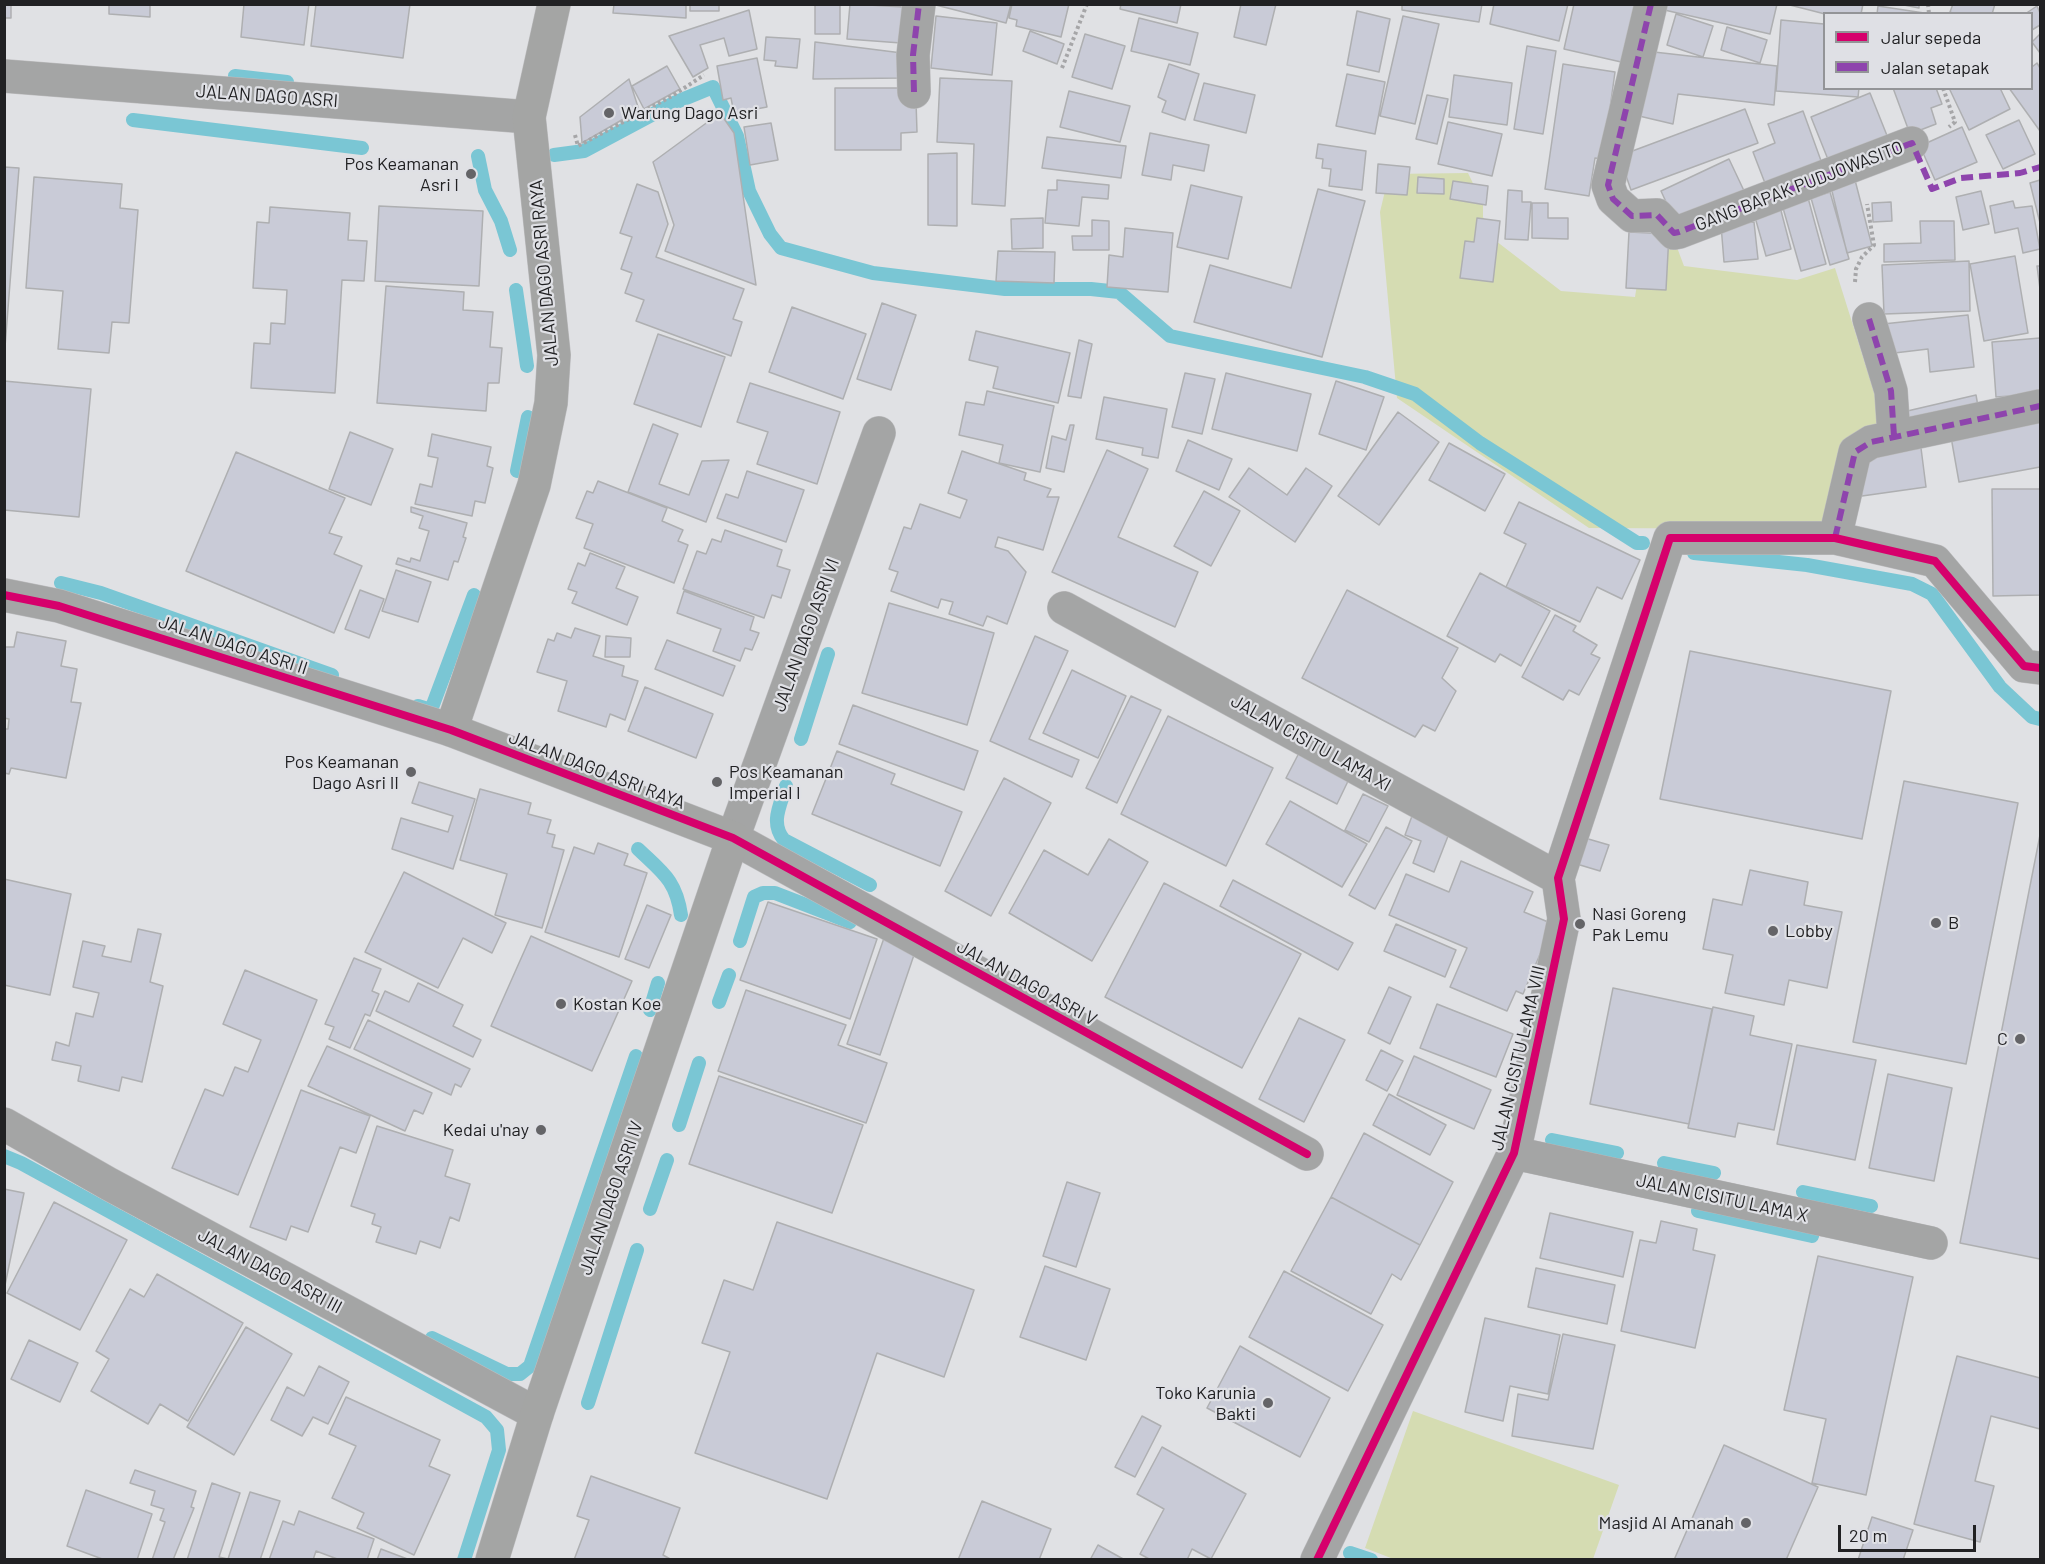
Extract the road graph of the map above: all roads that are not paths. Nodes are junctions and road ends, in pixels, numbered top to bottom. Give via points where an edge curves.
1 (554, 4) edge
2 (919, 4) edge
3 (1651, 4) edge
4 (4, 76) edge
5 (914, 92) dead end
6 (529, 117) junction
7 (1912, 143) dead end
8 (1869, 319) dead end
9 (2040, 406) edge
10 (879, 433) dead end
11 (1894, 436) junction
12 (1835, 538) junction
13 (4, 595) edge
14 (1064, 608) dead end
15 (2040, 668) edge
16 (451, 730) junction
17 (733, 838) junction
18 (1558, 878) junction
19 (4, 1124) edge
20 (1514, 1153) junction
21 (1307, 1154) dead end
22 (1930, 1243) dead end
23 (537, 1414) junction
24 (1319, 1559) edge
25 (492, 1560) edge

1 - 6 street, JALAN DAGO ASRI RAYA
2 - 5 street
3 - 7 street, GANG BAPAK PUDJOWASITO via 1608,185 1613,199 1632,216 1657,215 1666,227 1679,232
4 - 6 street, JALAN DAGO ASRI
6 - 16 street, JALAN DAGO ASRI RAYA via 554,355 551,403 534,484
8 - 11 street via 1891,391
9 - 11 street
10 - 17 street, JALAN DAGO ASRI VI
11 - 12 street via 1871,442 1855,452
12 - 15 street via 1935,561 2024,666
12 - 18 street, JALAN CISITU LAMA VIII via 1670,538
13 - 16 street, JALAN DAGO ASRI II via 59,606
14 - 18 street, JALAN CISITU LAMA XI
16 - 17 street, JALAN DAGO ASRI RAYA
17 - 21 street, JALAN DAGO ASRI V
17 - 23 street, JALAN DAGO ASRI IV
18 - 20 street, JALAN CISITU LAMA VIII via 1564,920
19 - 23 street, JALAN DAGO ASRI III
20 - 22 street, JALAN CISITU LAMA X
20 - 24 street, JALAN CISITU LAMA VIII
23 - 25 street, JALAN DAGO ASRI IV

